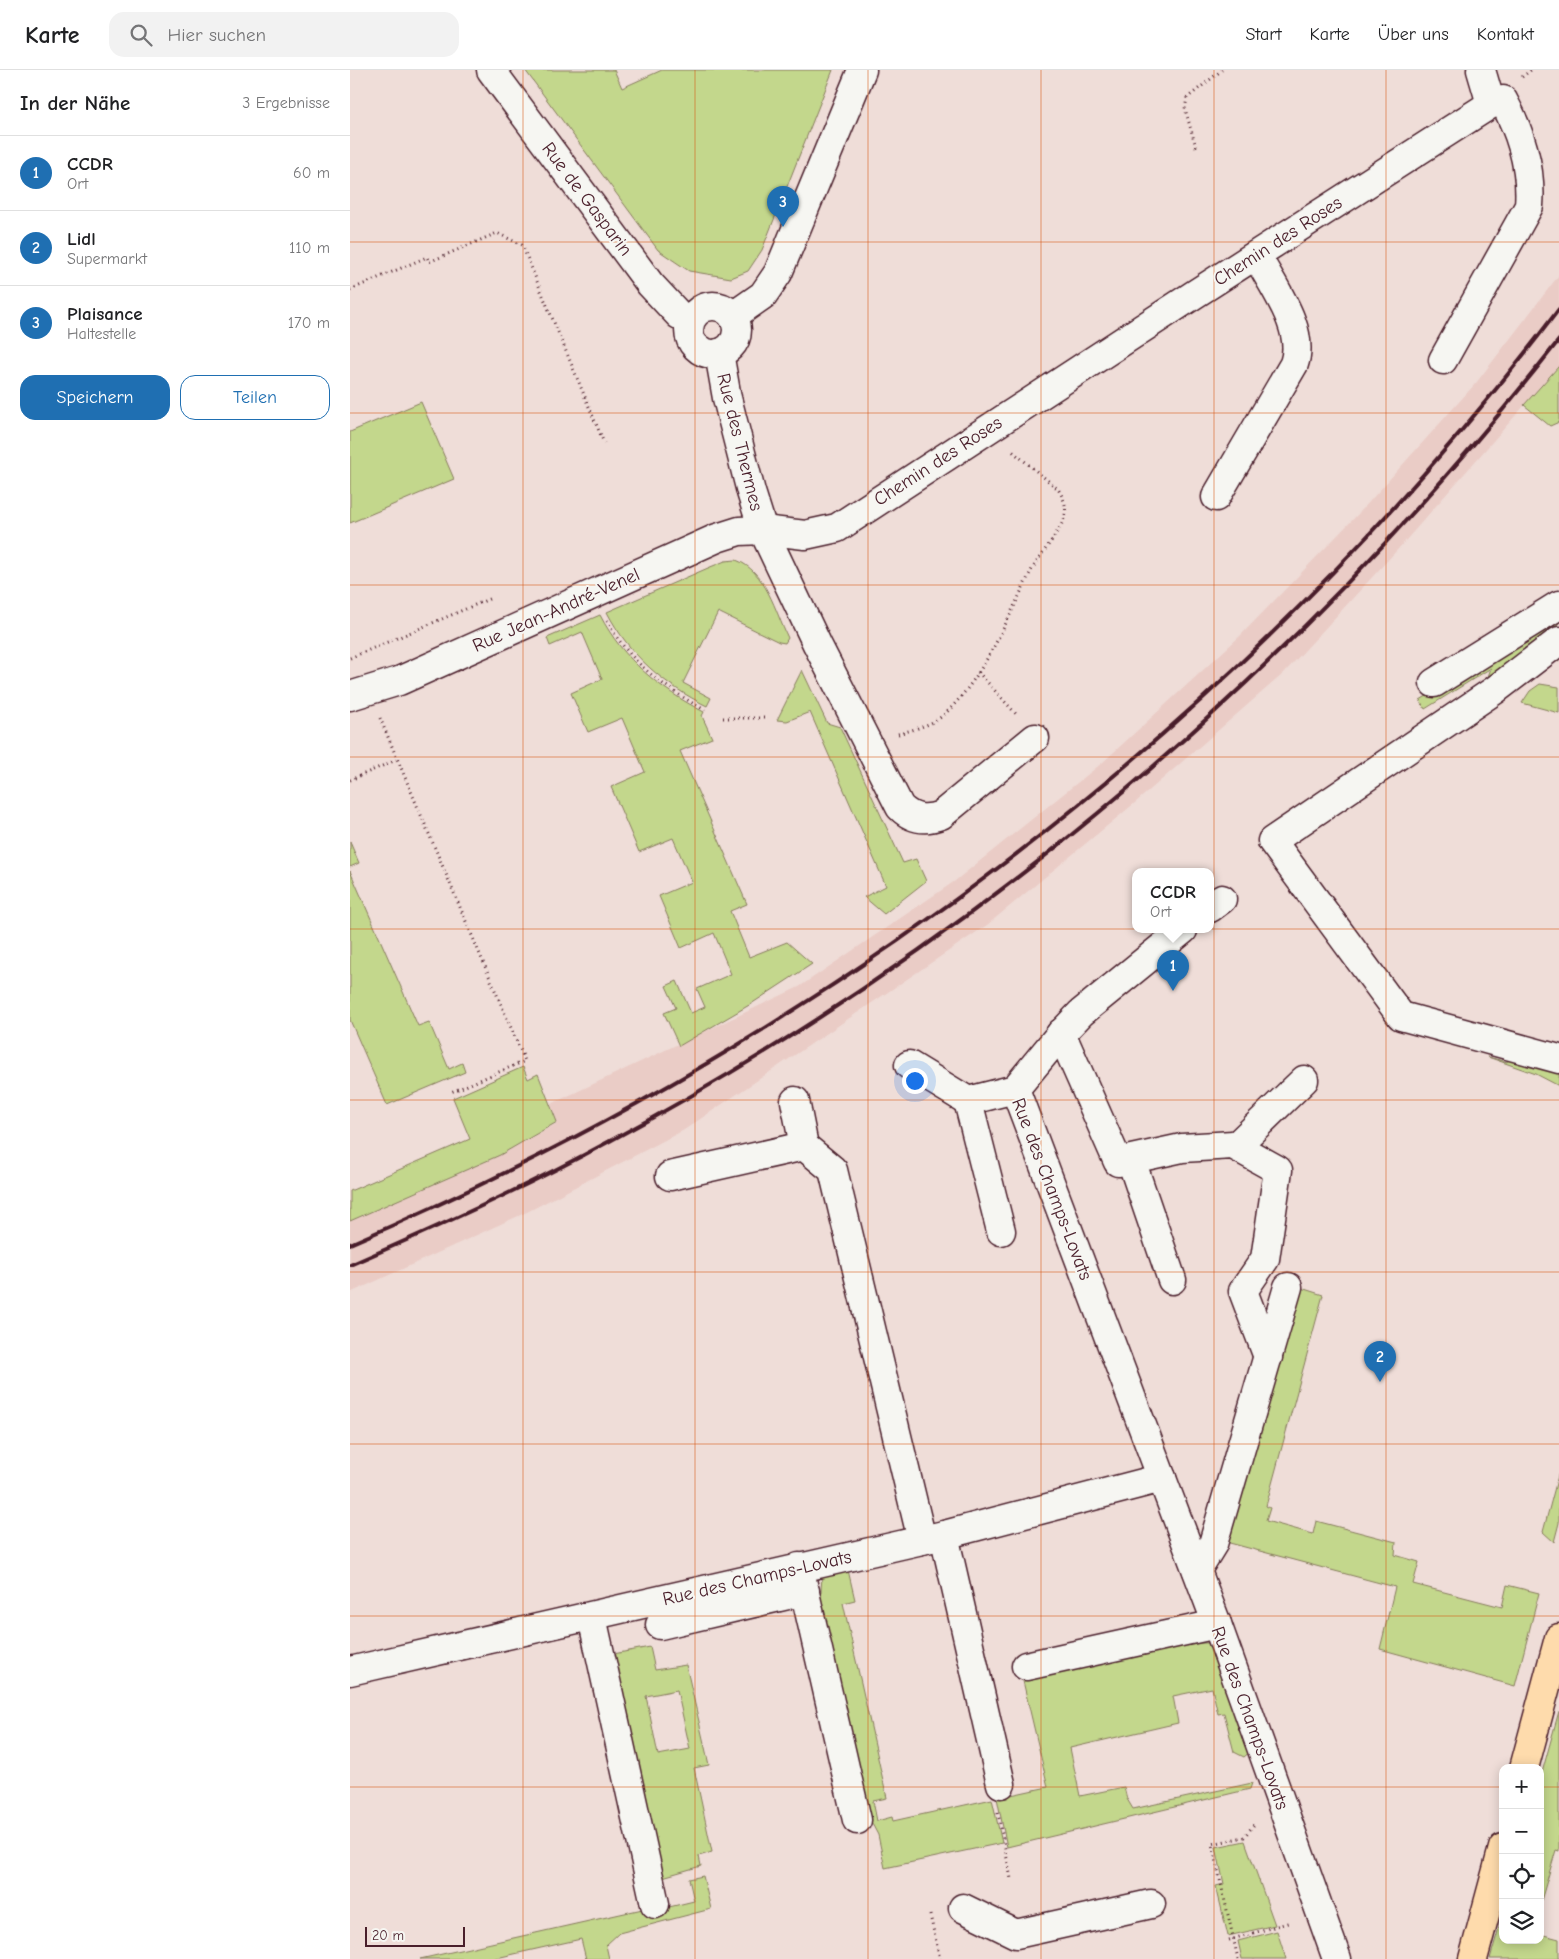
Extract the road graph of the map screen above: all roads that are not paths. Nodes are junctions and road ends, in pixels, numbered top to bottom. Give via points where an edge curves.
1 (491, 70) edge
2 (862, 70) edge
3 (1481, 70) edge
4 (1497, 102) junction
5 (1256, 256) junction
6 (733, 316) junction
7 (690, 321) junction
8 (719, 353) junction
9 (1443, 360) dead end
10 (1216, 497) dead end
11 (763, 530) junction
12 (1559, 605) edge
13 (1559, 641) edge
14 (1434, 683) dead end
15 (350, 696) edge
16 (1035, 738) road end
17 (1179, 933) edge
18 (1061, 1033) junction
19 (1559, 1059) edge
20 (909, 1065) dead end
21 (1304, 1080) dead end
22 (1015, 1089) junction
23 (795, 1101) dead end
24 (968, 1101) junction
25 (804, 1146) junction
26 (1236, 1146) junction
27 (1131, 1160) junction
28 (670, 1176) dead end
29 (1001, 1231) dead end
30 (1172, 1280) dead end
31 (1288, 1287) dead end
32 (1268, 1357) junction
33 (1162, 1478) junction
34 (933, 1538) junction
35 (1197, 1570) junction
36 (802, 1579) junction
37 (592, 1617) junction
38 (1217, 1624) junction
39 (660, 1625) dead end
40 (1559, 1638) edge
41 (1026, 1666) dead end
42 (350, 1671) edge
43 (1525, 1764) edge
44 (1001, 1784) road end
45 (857, 1820) dead end
46 (1501, 1854) edge
47 (655, 1904) dead end
48 (1151, 1904) dead end
49 (963, 1908) dead end
50 (1337, 1959) edge
51 (1473, 1959) edge

1 - 7 street, Rue de Gasparin via 650,284 679,315
2 - 6 street via 778,273 763,295
3 - 4 street
4 - 5 street, Chemin des Roses
4 - 9 street via 1518,131 1528,166 1529,206
5 - 10 street via 1296,331 1298,353
5 - 11 street, Chemin des Roses via 837,528 805,535
6 - 7 street via 720,307 712,306 699,311
6 - 8 street via 738,331 736,339 726,351
7 - 8 street via 690,336 698,349
8 - 11 street, Rue des Thermes via 727,398
11 - 15 street, Rue Jean-André-Venel via 739,531 696,546 399,681
11 - 16 street via 817,644 907,814 930,819 941,815
12 - 14 street
13 - 19 street via 1495,690 1272,841 1401,1016
17 - 18 street, Rue des Champs-Lovats via 1098,998
18 - 22 street, Rue des Champs-Lovats
18 - 27 street via 1118,1162
20 - 24 street
21 - 26 street
22 - 24 street
22 - 33 street, Rue des Champs-Lovats
23 - 25 street
24 - 29 street
25 - 28 street
25 - 34 street via 833,1170
26 - 27 street via 1182,1148
26 - 32 street via 1278,1170 1265,1259 1243,1291
27 - 30 street
31 - 32 street
32 - 35 street via 1213,1544
33 - 34 street, Rue des Champs-Lovats
33 - 35 street, Rue des Champs-Lovats
34 - 36 street, Rue des Champs-Lovats
34 - 44 street
35 - 38 street, Rue des Champs-Lovats
36 - 37 street, Rue des Champs-Lovats
36 - 39 street
36 - 45 street
37 - 42 street, Rue des Champs-Lovats
37 - 47 street
38 - 41 street
38 - 50 street, Rue des Champs-Lovats
40 - 43 main road
46 - 51 main road
48 - 49 street via 1016,1934

